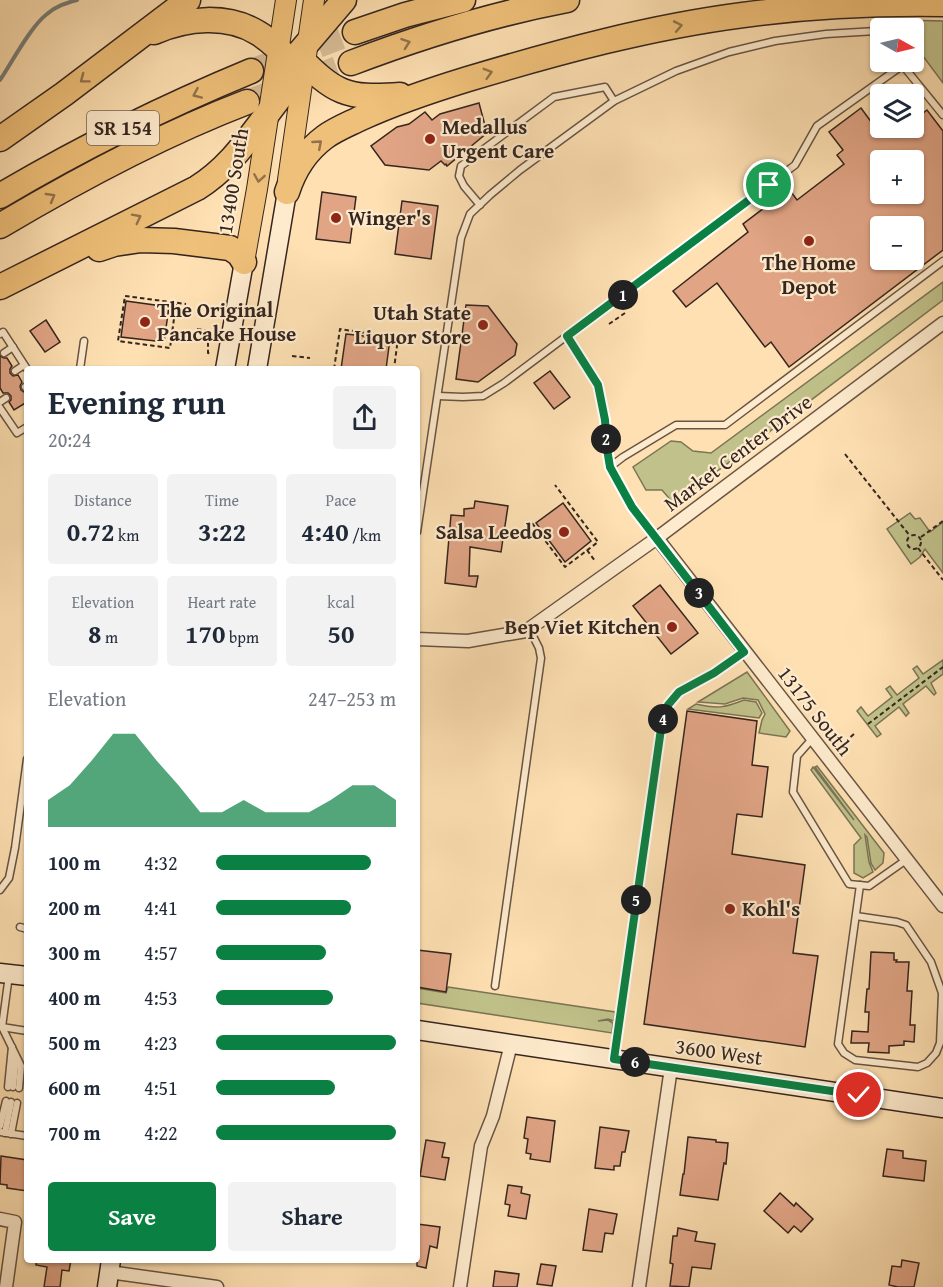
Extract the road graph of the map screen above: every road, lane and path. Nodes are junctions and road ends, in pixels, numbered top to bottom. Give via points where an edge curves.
1 (188, 0) edge
2 (286, 0) edge
3 (314, 0) edge
4 (344, 0) edge
5 (463, 0) edge
6 (567, 0) edge
7 (943, 4) edge
8 (870, 31) edge
9 (355, 32) tunnel mouth
10 (131, 43) junction
11 (296, 58) junction
12 (351, 63) tunnel mouth
13 (251, 71) tunnel mouth
14 (889, 72) edge
15 (908, 72) edge
16 (273, 82) joint
17 (432, 90) junction
18 (614, 101) junction
19 (247, 102) tunnel mouth
20 (269, 112) junction
21 (943, 116) edge
22 (0, 139) edge
23 (287, 192) junction
24 (0, 196) edge
25 (480, 205) junction
26 (0, 226) edge
27 (943, 261) edge
28 (244, 262) junction
29 (48, 264) junction
30 (0, 287) edge
31 (176, 304) junction
32 (186, 304) dead end
33 (625, 313) dead end
34 (943, 323) edge
35 (609, 324) dead end
36 (197, 329) dead end
37 (0, 334) edge
38 (567, 336) junction
39 (84, 340) dead end
40 (13, 347) junction
41 (4, 353) dead end
42 (212, 354) dead end
43 (292, 356) dead end
44 (310, 358) dead end
45 (25, 366) edge
46 (80, 366) edge
47 (226, 366) edge
48 (258, 366) edge
49 (334, 366) edge
50 (394, 366) edge
51 (24, 368) edge
52 (15, 370) dead end
53 (438, 396) junction
54 (0, 408) edge
55 (24, 429) edge
56 (845, 454) dead end
57 (610, 467) junction
58 (555, 485) dead end
59 (420, 513) edge
60 (943, 521) edge
61 (532, 523) dead end
62 (910, 536) junction
63 (657, 538) junction
64 (920, 538) junction
65 (918, 548) junction
66 (587, 550) junction
67 (595, 561) dead end
68 (943, 580) edge
69 (530, 628) junction
70 (420, 639) edge
71 (744, 652) junction
72 (943, 667) edge
73 (868, 724) dead end
74 (855, 733) dead end
75 (812, 739) junction
76 (845, 742) dead end
77 (24, 781) edge
78 (907, 859) junction
79 (860, 885) junction
80 (0, 890) edge
81 (943, 906) edge
82 (856, 916) junction
83 (12, 975) edge
84 (495, 986) dead end
85 (1, 1027) edge
86 (24, 1030) edge
87 (420, 1030) edge
88 (511, 1044) junction
89 (12, 1046) junction
90 (614, 1059) junction
91 (671, 1068) junction
92 (943, 1108) edge
93 (0, 1126) edge
94 (6, 1133) edge
95 (24, 1136) edge
96 (0, 1220) edge
97 (109, 1273) edge
98 (6, 1287) edge
99 (217, 1287) edge
100 (460, 1287) edge
101 (639, 1287) edge

1 - 10 highway
2 - 11 main road
3 - 11 main road
4 - 11 highway
5 - 9 highway
12 -> 6 highway via 470,22
17 -> 7 highway via 598,43 705,21 822,7
8 - 18 lane via 775,41 738,50 676,71
10 - 11 highway via 175,25 210,20 250,28
10 -> 22 highway
11 - 16 highway
11 - 17 highway via 327,84 353,95 386,96
11 - 20 highway
11 - 23 main road
13 -> 24 highway, SR 154 via 122,129
14 - 38 lane via 817,126 795,165
15 - 21 lane
16 - 20 main road, 13400 South
23 -> 17 highway via 301,161 326,136
18 - 25 lane via 520,170
18 - 25 lane via 605,87 554,97 461,166 459,176
26 -> 19 highway, SR 154 via 123,158
20 -> 28 main road, 13400 South
29 -> 20 highway via 209,181
23 - 48 main road
25 - 53 lane via 470,214 460,238
27 - 57 lane via 726,425 676,425
28 - 29 highway via 230,248 158,239 114,244
28 - 47 main road, 13400 South
29 - 30 highway
31 - 31 path via 125,296 118,342 170,348
31 - 32 path
33 - 35 path
34 - 63 street, Market Center Drive
36 - 42 path via 208,331 208,353
37 - 40 lane via 3,332
38 - 53 lane via 483,396
38 - 57 lane via 598,385
39 - 46 lane
40 - 41 lane
40 - 45 lane
43 - 44 path
49 - 50 path via 340,329 398,338
51 - 52 lane
53 - 59 lane
54 - 55 lane via 17,433
56 - 62 path
57 - 63 lane via 632,507
58 - 66 path via 597,542
60 - 64 path
61 - 66 path via 564,567
62 - 64 path
62 - 65 path via 909,547
63 - 69 street, Market Center Drive
63 - 71 street, 13175 South
64 - 65 path
65 - 68 path
66 - 67 path
69 - 70 street, Market Center Drive via 468,641
69 - 84 lane via 541,658
71 - 75 street, 13175 South
71 - 90 lane via 679,692 668,705 662,722
72 - 73 path
74 - 76 path
75 - 78 street, 13175 South
75 - 79 lane via 797,756 793,792 849,884
77 - 80 lane via 9,878
78 - 79 lane via 869,886
78 - 81 street, 13175 South
79 - 82 lane
82 - 82 lane via 838,1044 855,1060 918,1067 927,1063 940,1043 943,1009 931,962 906,925
83 - 85 lane
85 - 86 lane
85 - 89 lane
87 - 88 main road, 3600 West
88 - 90 main road, 3600 West
88 - 100 street via 493,1116 481,1146
89 - 89 lane via 13,1087 21,1066
90 - 91 main road, 3600 West
91 - 92 main road, 3600 West
91 - 101 street
93 - 94 lane via 11,1102
94 - 95 lane
96 - 98 street via 15,1222
97 - 99 street

